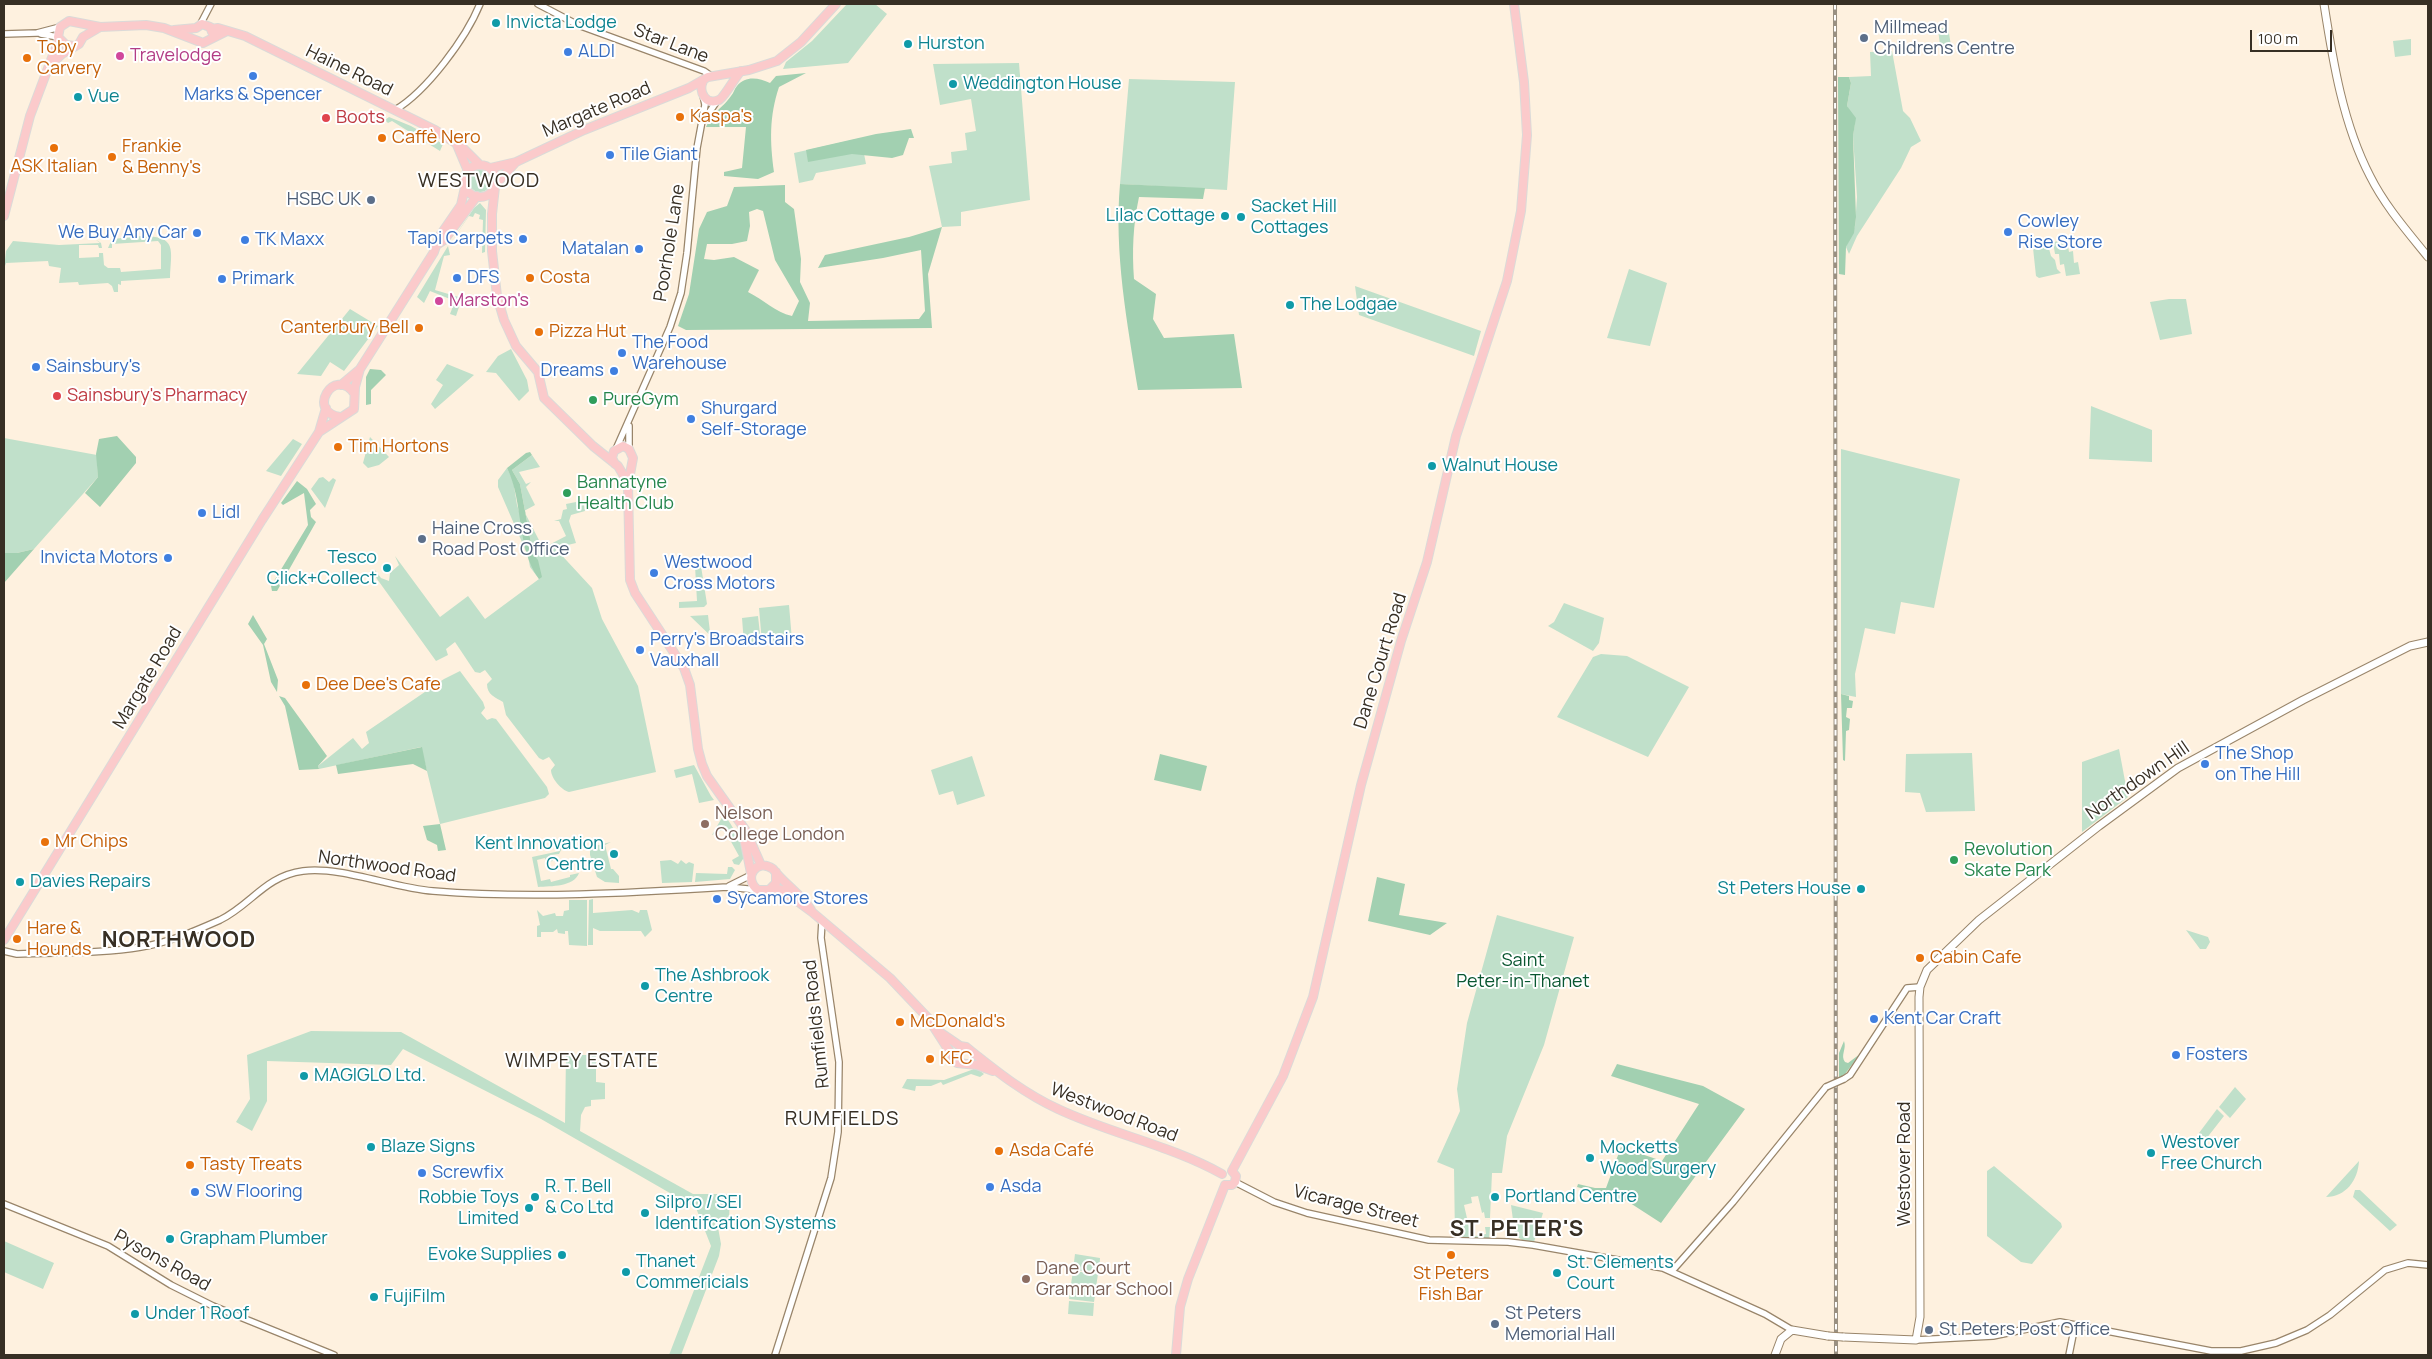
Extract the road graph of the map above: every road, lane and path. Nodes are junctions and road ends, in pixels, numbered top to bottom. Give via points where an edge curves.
1 (211, 4) edge
2 (480, 4) edge
3 (538, 4) edge
4 (836, 4) edge
5 (1514, 4) edge
6 (2324, 4) edge
7 (207, 12) junction
8 (79, 23) junction
9 (198, 26) junction
10 (60, 27) junction
11 (100, 27) junction
12 (210, 28) junction
13 (172, 30) junction
14 (228, 31) junction
15 (36, 33) junction
16 (4, 34) edge
17 (83, 37) junction
18 (59, 38) junction
19 (195, 39) junction
20 (211, 39) junction
21 (74, 46) junction
22 (50, 65) junction
23 (741, 71) junction
24 (713, 76) junction
25 (703, 82) junction
26 (690, 88) junction
27 (726, 92) junction
28 (702, 93) junction
29 (717, 101) junction
30 (409, 102) junction
31 (395, 110) junction
32 (407, 115) junction
33 (703, 122) junction
34 (455, 143) junction
35 (516, 162) junction
36 (480, 165) junction
37 (490, 168) junction
38 (468, 171) junction
39 (496, 185) junction
40 (465, 187) junction
41 (480, 197) junction
42 (492, 210) junction
43 (4, 216) edge
44 (438, 244) junction
45 (2428, 257) edge
46 (360, 369) junction
47 (341, 385) junction
48 (354, 393) junction
49 (326, 408) junction
50 (340, 417) junction
51 (630, 421) junction
52 (319, 432) junction
53 (593, 446) junction
54 (629, 449) junction
55 (615, 450) junction
56 (630, 464) junction
57 (616, 465) junction
58 (628, 484) junction
59 (2428, 642) edge
60 (742, 827) junction
61 (761, 865) junction
62 (776, 872) junction
63 (751, 874) junction
64 (727, 887) junction
65 (773, 888) junction
66 (758, 890) junction
67 (812, 912) junction
68 (822, 921) junction
69 (4, 940) edge
70 (4, 951) edge
71 (1920, 987) junction
72 (938, 1031) junction
73 (960, 1046) junction
74 (971, 1051) junction
75 (953, 1055) junction
76 (967, 1063) junction
77 (999, 1074) junction
78 (1232, 1171) junction
79 (1222, 1174) junction
80 (1235, 1182) junction
81 (1225, 1185) junction
82 (4, 1204) edge
83 (2428, 1265) edge
84 (1672, 1271) junction
85 (1780, 1322) junction
86 (2075, 1325) junction
87 (1792, 1330) junction
88 (1785, 1334) junction
89 (1916, 1340) junction
90 (334, 1355) edge
91 (775, 1355) edge
92 (1176, 1355) edge
93 (1775, 1355) edge
94 (2069, 1355) edge

1 - 7 street
2 - 30 street via 464,36
3 - 24 street, Star Lane via 578,25
4 - 23 main road via 777,61
5 - 78 main road, Dane Court Road via 1527,117 1521,210 1508,281 1456,436 1427,562 1401,641 1361,785 1319,977 1283,1076
6 - 45 main road via 2336,73 2365,166 2403,228
7 - 9 street
7 - 12 street
8 - 10 main road, Haine Road via 69,21
8 - 11 main road, Haine Road
8 - 17 main road
9 - 12 main road, Haine Road
9 - 13 main road, Haine Road
9 - 19 main road
10 - 15 street, Haine Road
10 - 18 main road
11 - 13 main road, Haine Road via 146,25
11 - 17 main road, Haine Road
12 - 14 main road, Haine Road
12 - 20 main road
13 - 19 main road, Haine Road
14 - 20 main road, Haine Road
14 - 31 main road, Haine Road via 245,36
15 - 16 street, Haine Road
15 - 18 street, Haine Road
17 - 21 main road, Haine Road
18 - 21 main road, Haine Road via 66,46
18 - 22 main road
19 - 20 main road, Haine Road via 202,43
21 - 22 main road
22 - 43 main road via 26,127
23 - 24 main road
23 - 27 main road
24 - 25 main road
24 - 27 main road via 725,84
25 - 26 main road, Margate Road
25 - 28 main road
26 - 28 main road
26 - 35 main road, Margate Road via 584,130
27 - 29 main road
28 - 29 main road via 709,100
28 - 33 street, Poorhole Lane via 705,106
29 - 33 street, Poorhole Lane
30 - 31 street
30 - 32 street
31 - 32 main road, Haine Road
32 - 34 main road, Haine Road
33 - 51 street, Poorhole Lane via 697,148 681,293
34 - 36 main road, Haine Road
34 - 38 main road
35 - 37 main road, Margate Road
35 - 39 main road, Margate Road
36 - 37 main road
36 - 38 main road
37 - 39 main road
38 - 40 main road via 464,178
39 - 41 main road via 491,193
39 - 42 main road
40 - 41 main road
40 - 44 main road, Margate Road via 461,205 439,237
41 - 42 main road
41 - 44 main road, Margate Road
42 - 53 main road via 494,278 503,319 516,346 538,372 544,398
44 - 46 main road, Margate Road
46 - 47 main road, Margate Road
46 - 48 main road, Margate Road
47 - 48 main road
47 - 49 main road, Margate Road via 331,387 326,393
48 - 50 main road, Margate Road via 354,408 350,414
49 - 50 main road
49 - 52 main road, Margate Road
50 - 52 main road, Margate Road
51 - 54 street, Poorhole Lane
51 - 55 street, Poorhole Lane
52 - 69 main road, Margate Road
53 - 55 main road
53 - 57 main road
54 - 55 main road via 623,446
54 - 56 main road via 633,458
55 - 57 main road via 612,458
56 - 57 main road via 624,467
56 - 58 main road
57 - 58 main road
58 - 60 main road via 630,580 635,593 684,668 690,685 702,764
59 - 71 main road, Northdown Hill via 2410,646 2178,768 1979,920 1927,970
60 - 61 main road
60 - 63 main road
61 - 62 main road via 770,866
61 - 63 main road
62 - 65 main road
62 - 67 main road
63 - 64 street, Northwood Road
63 - 66 main road via 752,884
64 - 66 street, Northwood Road
64 - 70 street, Northwood Road via 532,895 472,894 430,891 332,872 304,871 280,876 222,919 143,947 26,953
65 - 66 main road
65 - 67 main road via 782,890
67 - 68 main road
68 - 72 main road via 897,985
68 - 91 street, Rumfields Road via 821,938 839,1062 838,1132 831,1178
71 - 84 street, bridge via 1907,988 1850,1075 1826,1087
71 - 89 main road, Westover Road via 1920,1316
72 - 73 main road
72 - 75 main road
73 - 74 main road
73 - 75 main road
74 - 76 main road via 972,1057
74 - 77 main road, Westwood Road
75 - 76 main road via 957,1063
76 - 77 main road, Westwood Road
77 - 79 main road, Westwood Road via 1059,1110 1182,1155
78 - 79 main road
78 - 80 main road via 1236,1176
79 - 81 main road
80 - 81 main road
80 - 84 street, Vicarage Street via 1274,1202 1313,1215 1429,1240 1541,1246
81 - 92 main road via 1180,1306
82 - 90 street, Pysons Road via 108,1246 171,1285 213,1306
83 - 86 street via 2408,1263 2385,1270 2319,1323 2295,1336 2241,1352 2211,1351
84 - 85 street, Vicarage Street
85 - 87 street, Vicarage Street
85 - 88 street
86 - 89 street via 2060,1322 1993,1336
86 - 94 street
87 - 88 main road
87 - 89 main road, bridge via 1828,1336
88 - 93 main road

